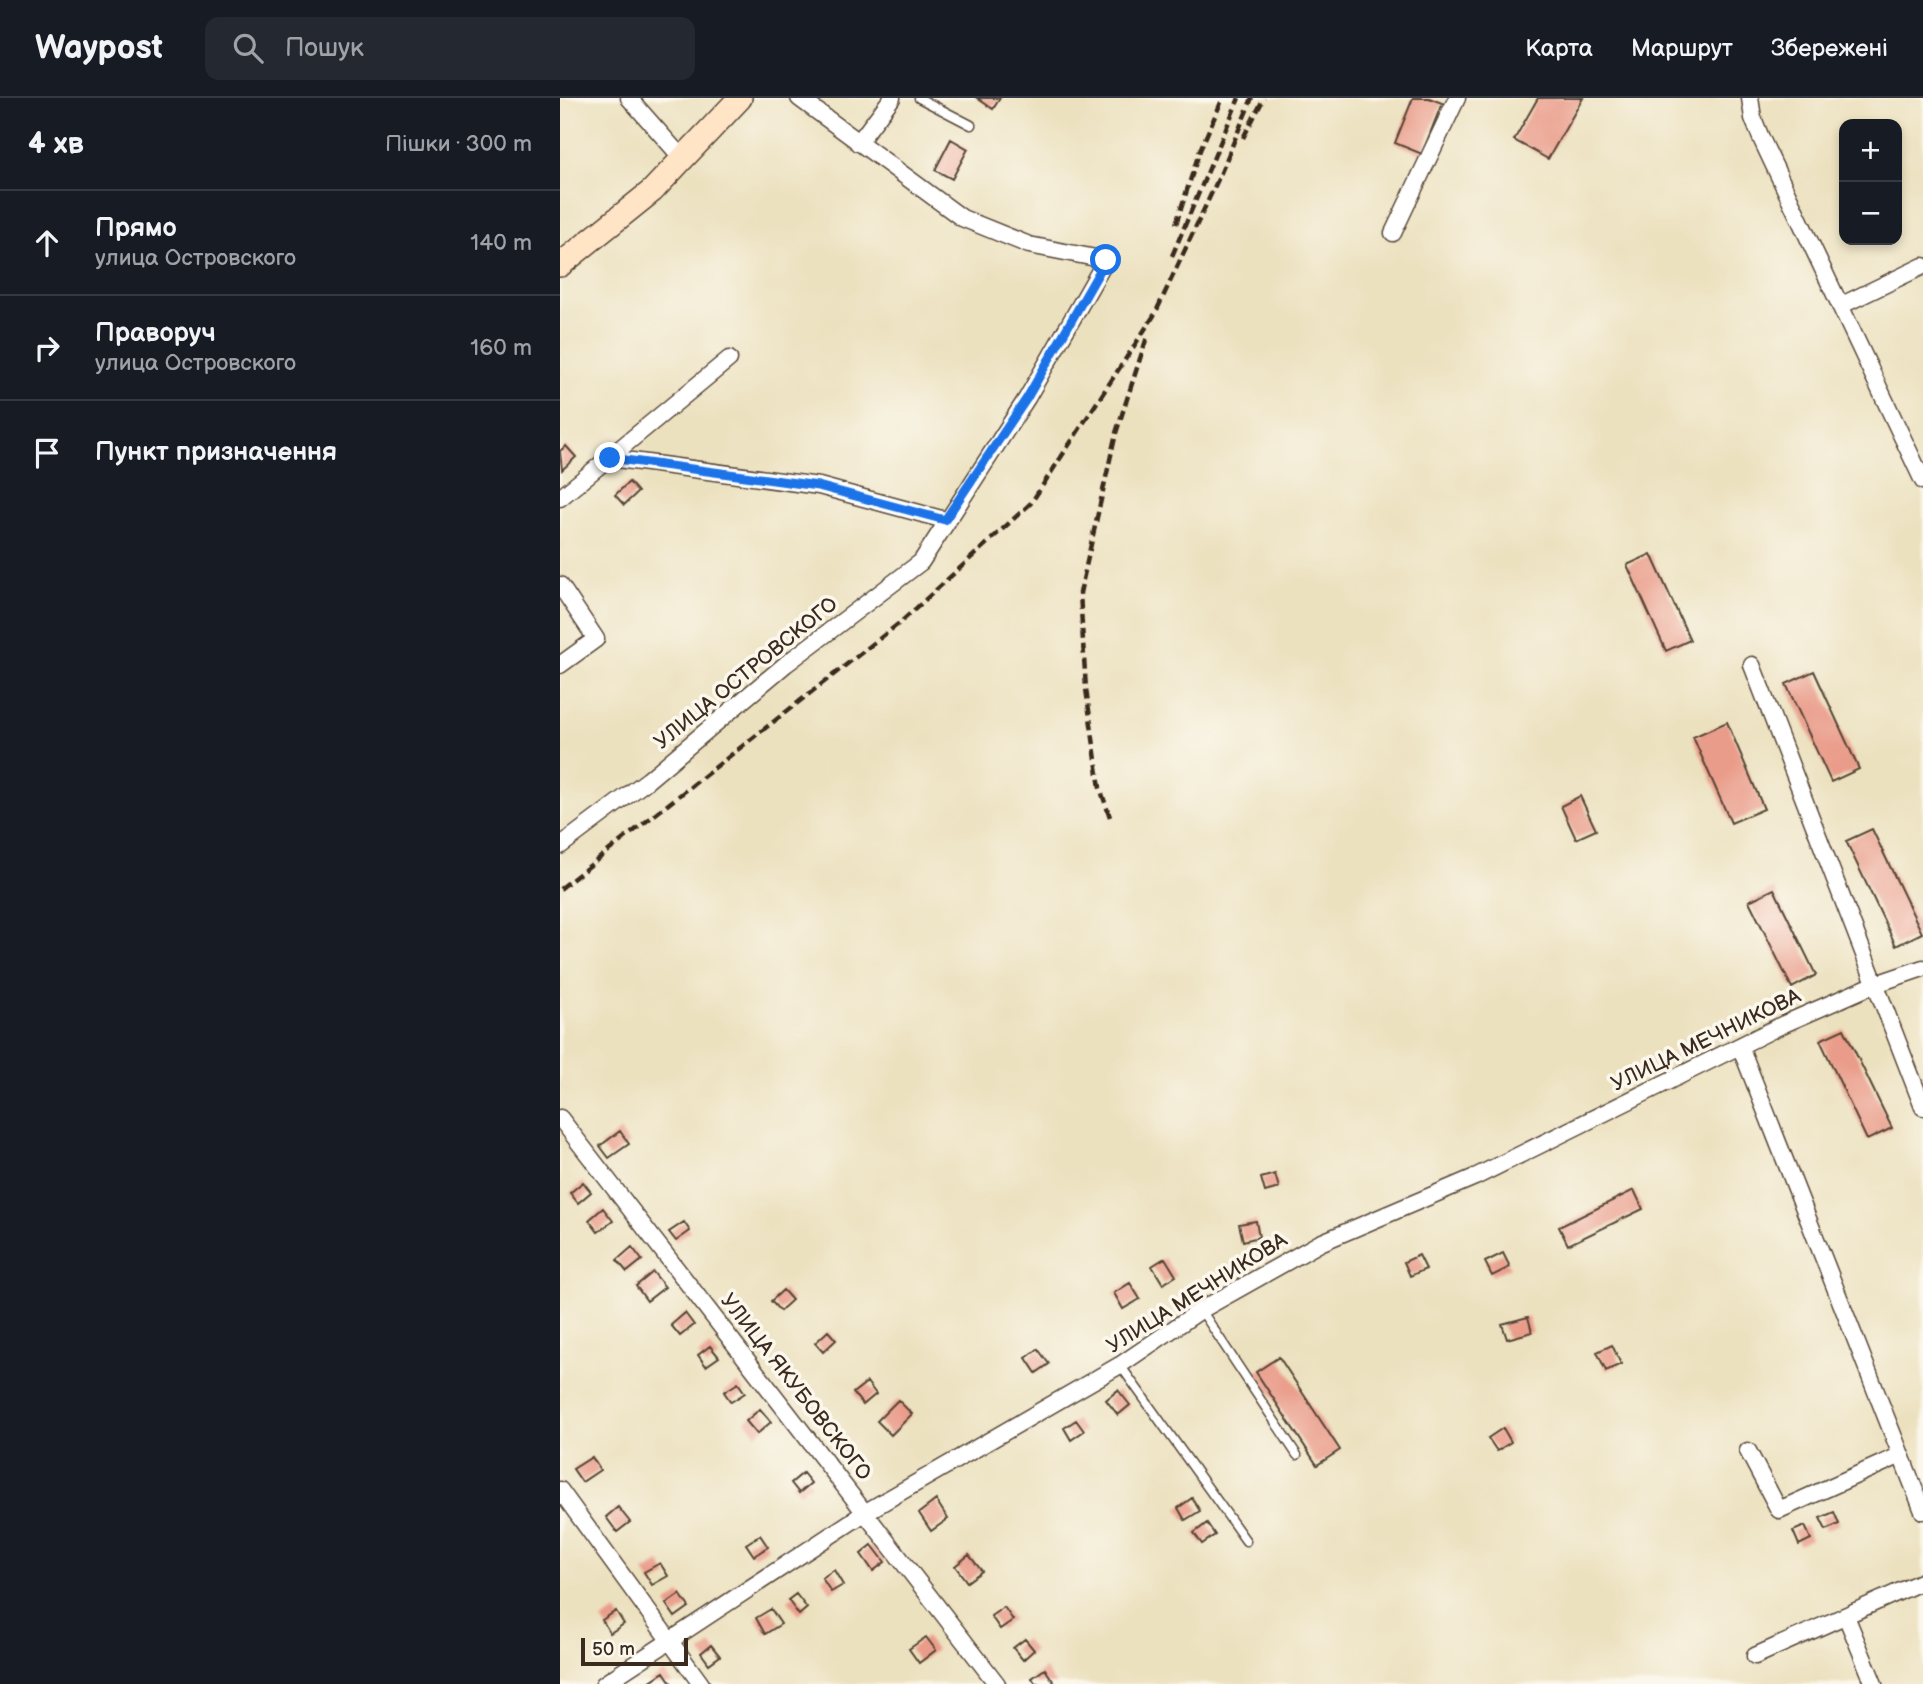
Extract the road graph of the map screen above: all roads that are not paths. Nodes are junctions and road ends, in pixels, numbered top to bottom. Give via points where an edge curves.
1 (629, 98) edge
2 (740, 98) edge
3 (799, 98) edge
4 (892, 98) edge
5 (919, 98) edge
6 (1457, 98) edge
7 (1750, 98) edge
8 (971, 125) dead end
9 (858, 143) junction
10 (681, 158) junction
11 (1393, 233) dead end
12 (560, 265) edge
13 (1923, 266) edge
14 (1840, 306) junction
15 (729, 359) dead end
16 (610, 458) junction
17 (1923, 481) edge
18 (560, 498) edge
19 (945, 520) junction
20 (560, 586) edge
21 (560, 665) edge
22 (1752, 665) dead end
23 (560, 846) edge
24 (1923, 968) edge
25 (1873, 985) junction
26 (1740, 1046) junction
27 (1923, 1107) edge
28 (560, 1118) edge
29 (1201, 1310) junction
30 (1120, 1366) junction
31 (1748, 1451) dead end
32 (1297, 1455) dead end
33 (1901, 1455) junction
34 (560, 1490) edge
35 (1923, 1511) edge
36 (866, 1512) junction
37 (1246, 1541) dead end
38 (1923, 1581) edge
39 (1846, 1616) junction
40 (670, 1640) junction
41 (1755, 1656) dead end
42 (604, 1684) edge
43 (701, 1684) edge
44 (997, 1684) edge
45 (1874, 1684) edge

1 - 10 street
2 - 10 street
3 - 9 street
4 - 9 street
5 - 8 lane
6 - 11 street
7 - 14 street via 1761,138
9 - 19 street, УЛИЦА ОСТРОВСКОГО via 962,218 1029,245 1106,260 1027,398
10 - 12 street via 652,191
13 - 14 street
14 - 17 street
15 - 16 street
16 - 18 street
16 - 19 street via 818,486
19 - 23 street, УЛИЦА ОСТРОВСКОГО via 921,562
20 - 21 street via 596,639
22 - 25 street
24 - 25 street, УЛИЦА МЕЧНИКОВА
25 - 26 street, УЛИЦА МЕЧНИКОВА
25 - 27 street
26 - 29 street, УЛИЦА МЕЧНИКОВА via 1475,1177 1320,1243
26 - 33 street
28 - 36 street, УЛИЦА ЯКУБОВСКОГО
29 - 30 street, УЛИЦА МЕЧНИКОВА
29 - 32 lane
30 - 36 street, УЛИЦА МЕЧНИКОВА
30 - 37 lane
31 - 33 street via 1780,1510
33 - 35 street
34 - 40 street
36 - 40 street, УЛИЦА МЕЧНИКОВА
36 - 44 street, УЛИЦА ЯКУБОВСКОГО
38 - 39 street
39 - 41 street
39 - 45 street
40 - 42 street, УЛИЦА МЕЧНИКОВА
40 - 43 street

